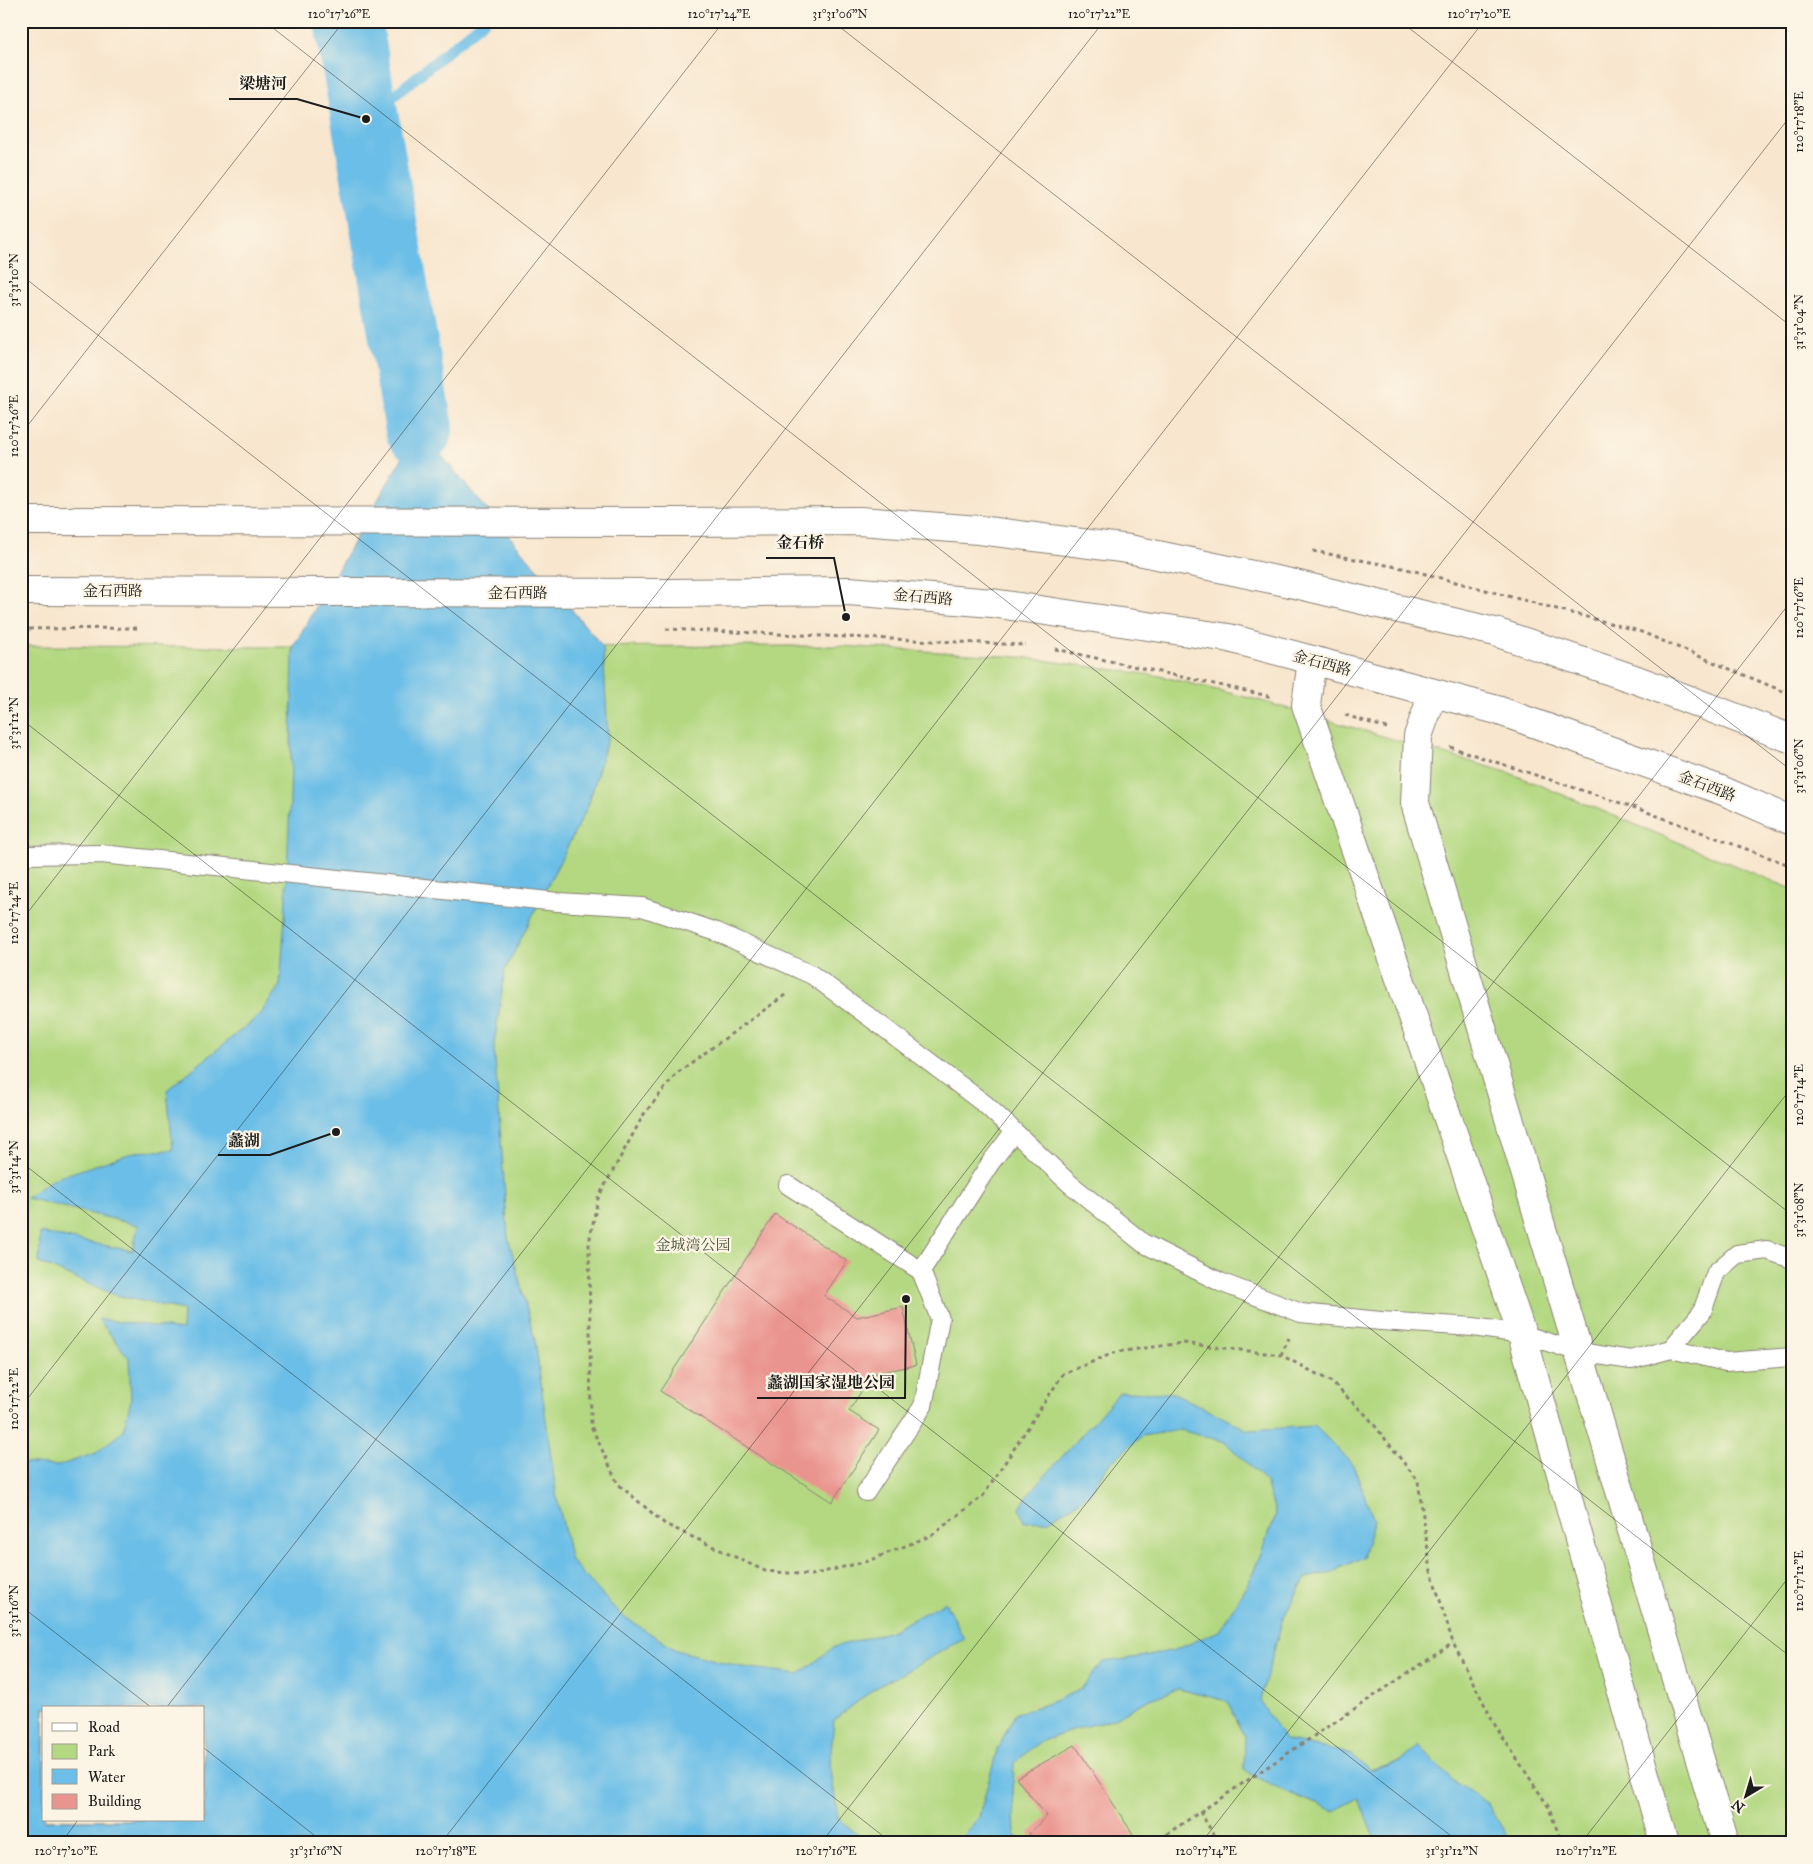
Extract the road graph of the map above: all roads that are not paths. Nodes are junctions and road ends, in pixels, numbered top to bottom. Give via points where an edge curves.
1 (21, 521) edge
2 (21, 591) edge
3 (1312, 660) junction
4 (1433, 694) junction
5 (1792, 739) edge
6 (1792, 821) edge
7 (21, 855) edge
8 (1014, 1132) junction
9 (788, 1185) dead end
10 (1792, 1260) edge
11 (921, 1271) junction
12 (1522, 1334) junction
13 (1671, 1349) junction
14 (1579, 1352) junction
15 (1792, 1357) edge
16 (866, 1492) dead end
17 (1664, 1843) edge
18 (1725, 1843) edge

1 - 5 main road via 860,521 979,530 1129,550 1295,584 1494,632 1637,680
2 - 3 main road, 金石西路 via 849,591 992,603 1229,638
3 - 4 main road, 金石西路
3 - 12 main road via 1306,704
4 - 6 main road, 金石西路 via 1497,710 1721,790
4 - 14 main road via 1418,736 1415,803
7 - 8 lane via 101,854 558,902 642,907 717,932 812,975 986,1105
8 - 11 lane
8 - 12 lane via 1069,1183 1143,1243 1220,1282 1301,1313
9 - 11 lane
10 - 13 lane via 1767,1250 1737,1254 1716,1272 1702,1312
11 - 16 lane via 940,1319 923,1406
12 - 14 lane
12 - 17 main road
13 - 14 lane via 1631,1360
13 - 15 lane via 1726,1362
14 - 18 main road

